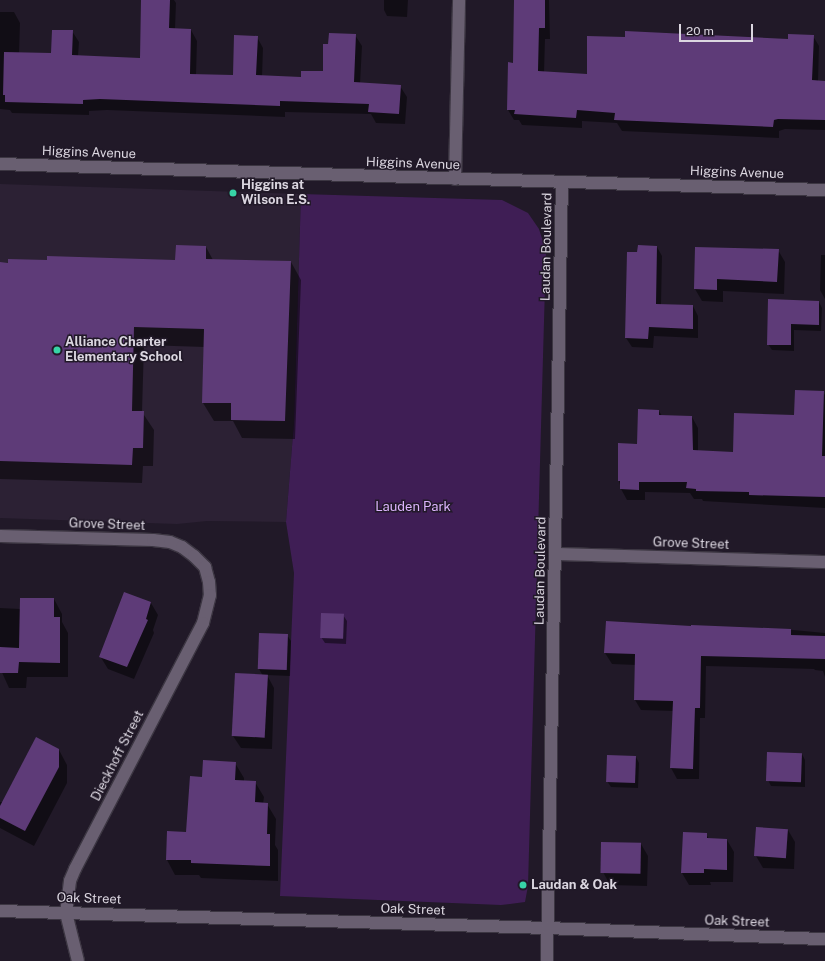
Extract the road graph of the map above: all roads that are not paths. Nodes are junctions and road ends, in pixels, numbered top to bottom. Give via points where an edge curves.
1 (459, 0) edge
2 (0, 164) edge
3 (454, 179) junction
4 (562, 182) junction
5 (825, 190) edge
6 (0, 536) edge
7 (556, 554) junction
8 (825, 562) edge
9 (205, 567) joint
10 (0, 910) edge
11 (66, 913) junction
12 (547, 928) junction
13 (825, 939) edge
14 (78, 961) edge
15 (547, 961) edge

1 - 3 street
2 - 3 street, Higgins Avenue
3 - 4 street, Higgins Avenue
4 - 5 street, Higgins Avenue
4 - 7 street, Laudan Boulevard
6 - 9 street, Grove Street via 170,542 182,547
7 - 8 street, Grove Street
7 - 12 street, Laudan Boulevard
9 - 11 street, Dieckhoff Street via 210,595 203,622 75,869 70,881
10 - 11 street, Oak Street
11 - 12 street, Oak Street
11 - 14 street, Dieckhoff Street
12 - 13 street, Oak Street
12 - 15 street, Laudan Boulevard

